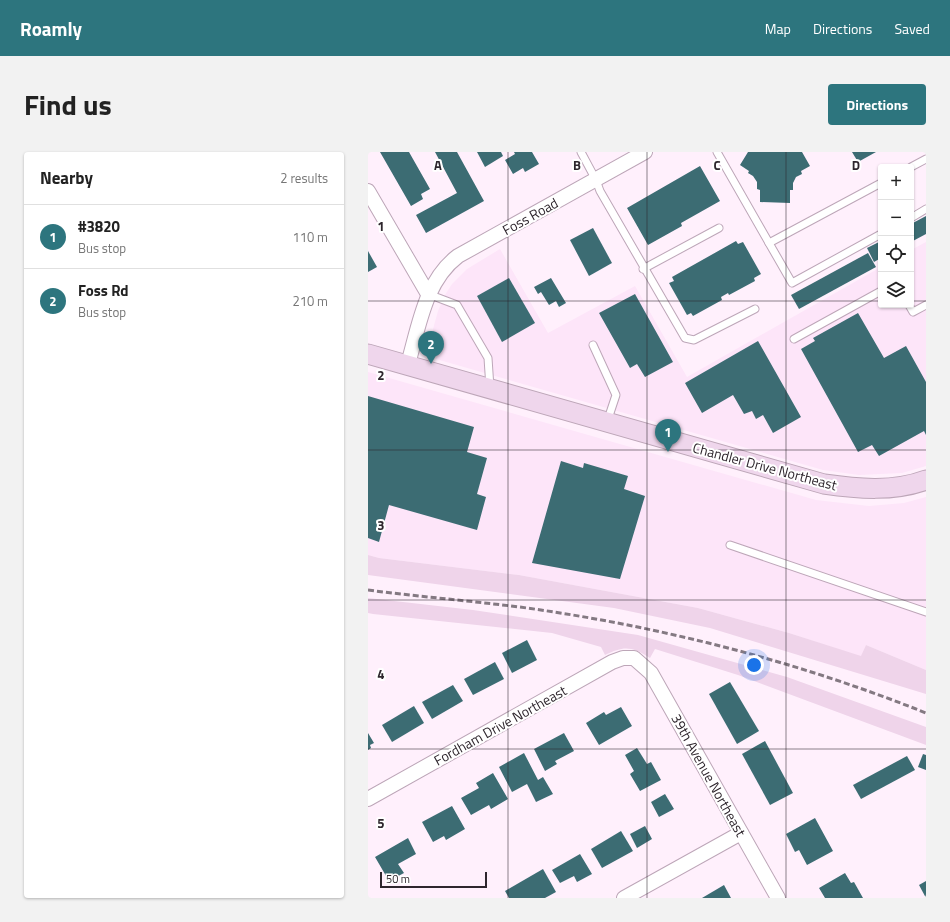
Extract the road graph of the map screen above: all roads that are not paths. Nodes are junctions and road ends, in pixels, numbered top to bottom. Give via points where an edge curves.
1 (581, 152) edge
2 (645, 152) edge
3 (717, 152) edge
4 (926, 159) edge
5 (914, 165) edge
6 (596, 180) junction
7 (878, 185) edge
8 (368, 191) edge
9 (926, 209) edge
10 (914, 216) edge
11 (719, 228) dead end
12 (878, 236) edge
13 (769, 243) junction
14 (643, 269) junction
15 (878, 293) edge
16 (428, 294) junction
17 (926, 305) edge
18 (911, 308) edge
19 (755, 309) dead end
20 (794, 339) dead end
21 (593, 345) dead end
22 (368, 354) edge
23 (408, 364) junction
24 (490, 388) junction
25 (607, 422) junction
26 (926, 480) edge
27 (730, 545) dead end
28 (926, 612) edge
29 (634, 658) joint
30 (368, 799) edge
31 (741, 833) junction
32 (624, 898) edge
33 (778, 898) edge

1 - 6 lane
2 - 6 street, Foss Road
3 - 13 lane
4 - 5 lane
6 - 14 lane
6 - 16 street, Foss Road via 458,256 439,274
7 - 13 lane
8 - 16 street
9 - 10 lane
11 - 14 lane
12 - 13 lane via 792,283
14 - 19 lane via 685,338 694,340
15 - 20 lane
16 - 23 street, Foss Road
16 - 24 lane via 457,305 488,358
17 - 18 lane via 914,312
21 - 25 lane via 616,395
22 - 23 street, Chandler Drive Northeast
23 - 24 street, Chandler Drive Northeast
24 - 25 street, Chandler Drive Northeast
25 - 26 street, Chandler Drive Northeast via 824,484 871,489 916,484
27 - 28 lane
29 - 30 street, Fordham Drive Northeast via 612,662
29 - 31 street, 39th Avenue Northeast via 651,673
31 - 32 street
31 - 33 street, 39th Avenue Northeast

